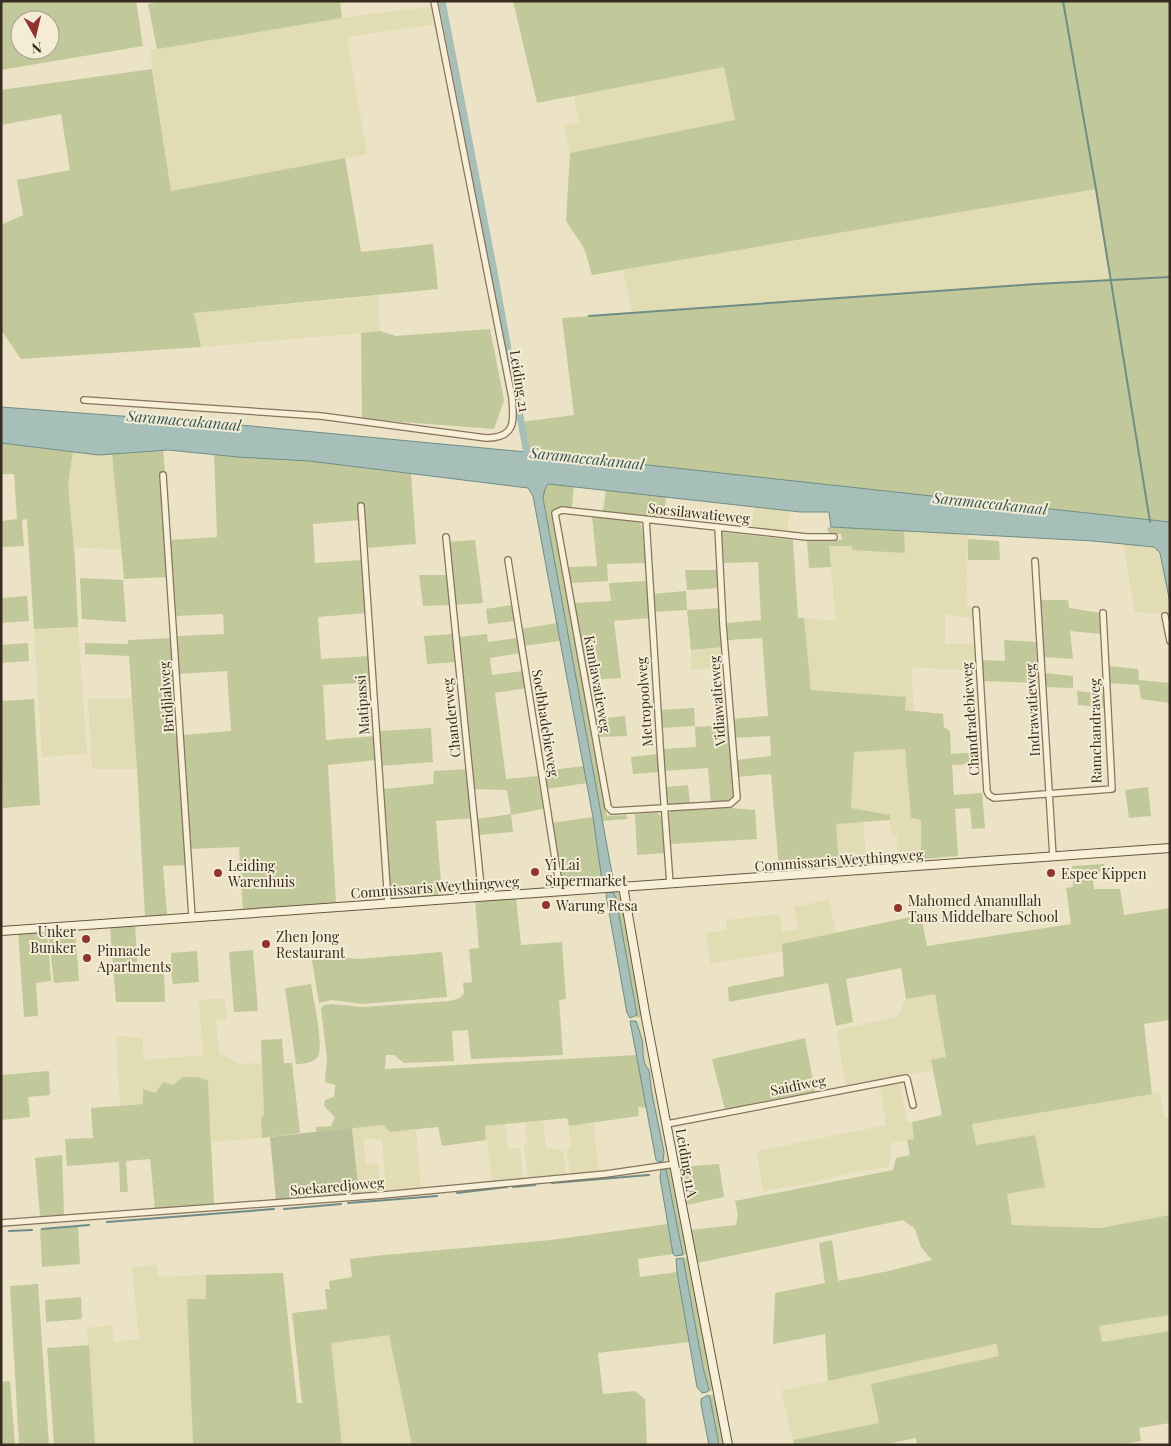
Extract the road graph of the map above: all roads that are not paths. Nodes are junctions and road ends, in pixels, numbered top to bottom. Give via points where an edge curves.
1 (434, 1) edge
2 (84, 400) dead end
3 (164, 475) dead end
4 (362, 506) dead end
5 (562, 510) joint
6 (646, 519) junction
7 (718, 528) junction
8 (446, 537) dead end
9 (834, 537) dead end
10 (508, 560) dead end
11 (1036, 561) dead end
12 (976, 610) dead end
13 (1103, 613) dead end
14 (1165, 616) dead end
15 (1170, 641) edge
16 (1049, 794) junction
17 (666, 808) junction
18 (1170, 848) edge
19 (1053, 857) junction
20 (670, 884) junction
21 (619, 887) junction
22 (560, 890) junction
23 (482, 897) junction
24 (388, 903) junction
25 (192, 917) junction
26 (1, 931) edge
27 (913, 1105) dead end
28 (667, 1124) junction
29 (672, 1165) junction
30 (1, 1223) edge
31 (728, 1445) edge

1 - 2 street, Leiding 21 via 510,388 514,421 511,428 501,436 486,438 321,416
3 - 25 street, Bridjlalweg
4 - 24 street, Matipassi
5 - 6 street, Soesilawatieweg
5 - 17 street, Kamlawatieweg via 555,516 608,807 614,812
6 - 7 street, Soesilawatieweg
6 - 17 street, Metropoolweg via 660,761
7 - 9 street, Soesilawatieweg
7 - 17 street, Vidiawatieweg via 737,798 730,804
8 - 23 street, Chanderweg
10 - 22 street, Soelbhadebieweg
11 - 16 street, Indrawatieweg
12 - 16 street, Chandradebieweg via 987,791 994,798
13 - 16 street, Ramchandraweg via 1112,789
14 - 15 street
16 - 19 street, Indrawatieweg
17 - 20 street, Metropoolweg
18 - 19 main road, Commissaris Weythingweg
19 - 20 main road, Commissaris Weythingweg
20 - 21 main road, Commissaris Weythingweg
21 - 22 main road, Commissaris Weythingweg
21 - 28 main road, Leiding 11A
22 - 23 main road, Commissaris Weythingweg
23 - 24 main road, Commissaris Weythingweg
24 - 25 main road, Commissaris Weythingweg
25 - 26 main road, Commissaris Weythingweg
27 - 28 street, Saidiweg via 906,1078
28 - 29 main road, Leiding 11A
29 - 30 street, Soekaredjoweg via 364,1196
29 - 31 main road, Leiding 11A

